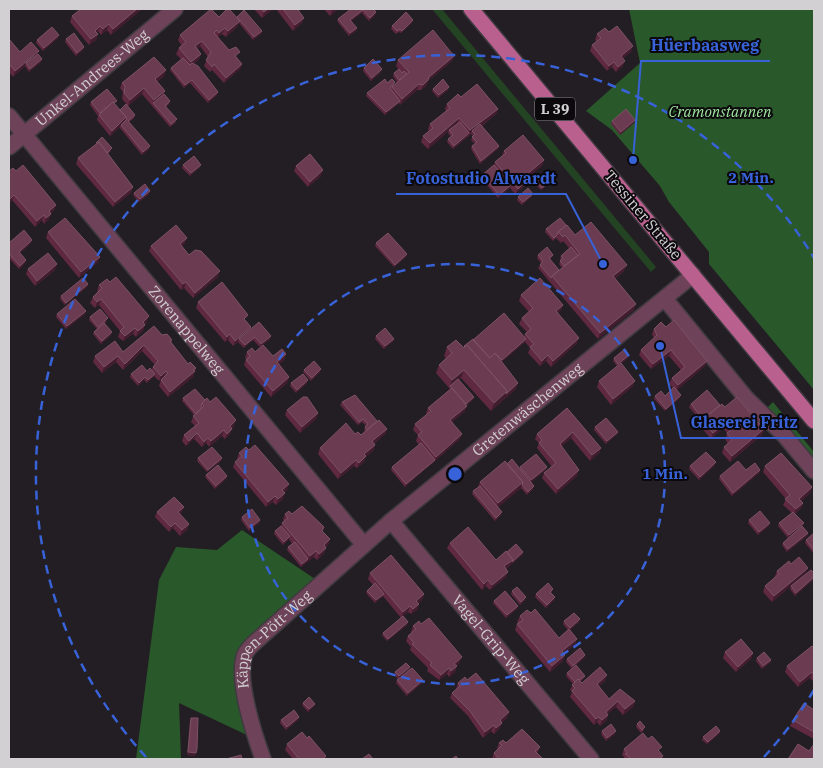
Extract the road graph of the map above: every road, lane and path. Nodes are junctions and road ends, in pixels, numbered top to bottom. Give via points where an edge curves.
1 (175, 9) edge
2 (471, 9) edge
3 (9, 116) edge
4 (24, 134) junction
5 (9, 147) edge
6 (693, 275) junction
7 (665, 299) junction
8 (814, 421) edge
9 (814, 471) edge
10 (391, 521) junction
11 (364, 545) junction
12 (263, 759) edge
13 (591, 759) edge

1 - 4 street, Unkel-Andrees-Weg
2 - 6 main road, Tessiner Straße / L 39
3 - 4 street, Zorenappelweg
4 - 5 street, Unkel-Andrees-Weg
4 - 11 street, Zorenappelweg
6 - 7 street, Gretenwäschenweg
6 - 8 main road, Tessiner Straße / L 39
7 - 9 street via 746,398 784,435
7 - 10 street, Gretenwäschenweg
10 - 11 street, Gretenwäschenweg
10 - 13 street, Vagel-Grip-Weg
11 - 12 street, Käppen-Pött-Weg via 244,654 242,669 250,718

